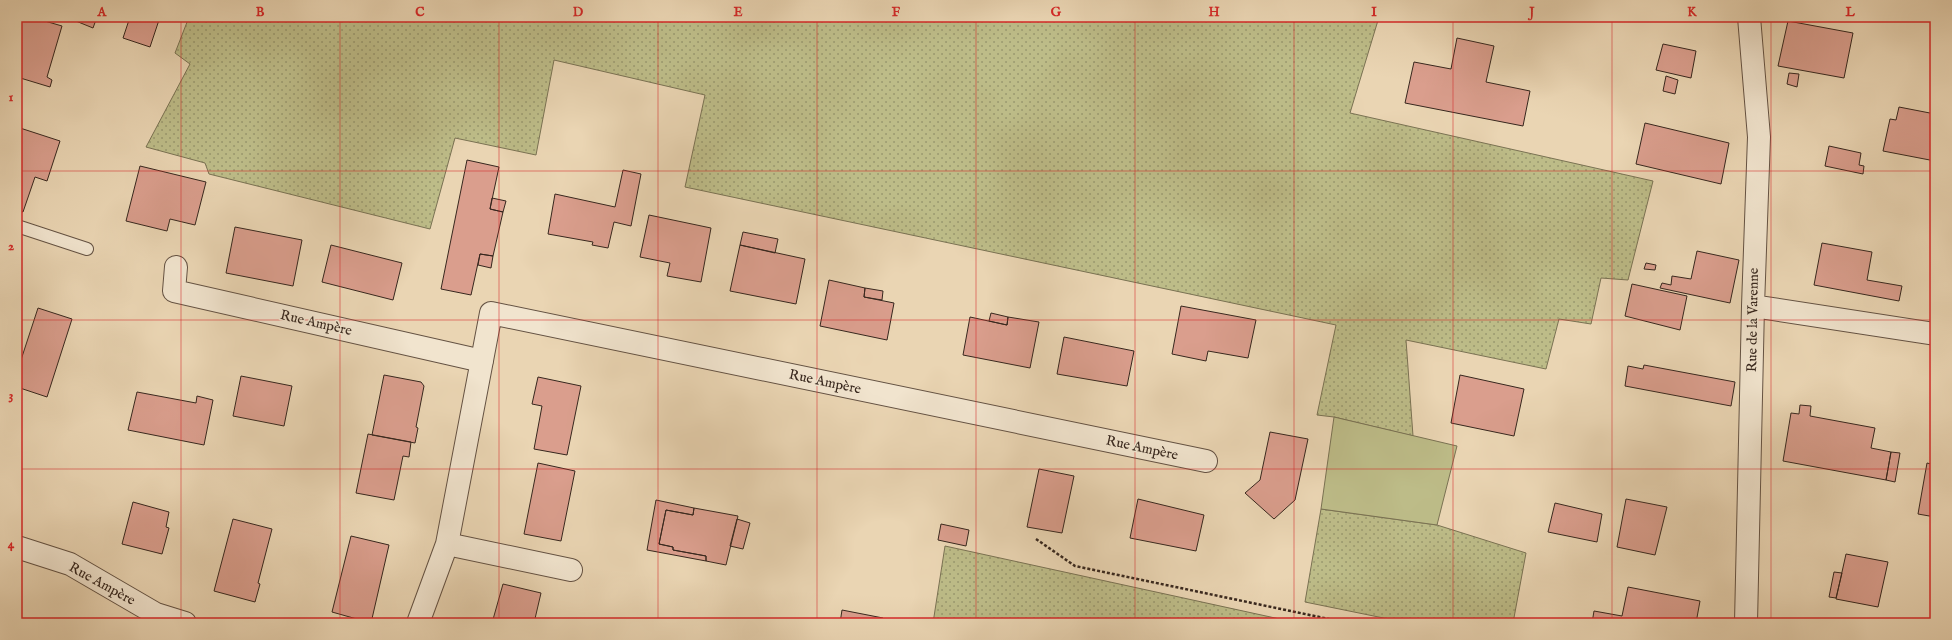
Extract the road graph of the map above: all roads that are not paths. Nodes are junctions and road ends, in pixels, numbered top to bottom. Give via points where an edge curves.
1 (1749, 17) edge
2 (17, 226) edge
3 (87, 249) dead end
4 (176, 267) dead end
5 (1753, 306) junction
6 (1935, 334) edge
7 (482, 361) junction
8 (1206, 461) dead end
9 (447, 544) junction
10 (17, 547) edge
11 (571, 570) dead end
12 (185, 623) edge
13 (418, 623) edge
14 (1746, 623) edge

1 - 5 street, Rue de la Varenne via 1759,137
2 - 3 lane
4 - 7 street, Rue Ampère via 174,291
5 - 6 street
5 - 14 street, Rue de la Varenne
7 - 8 street, Rue Ampère via 491,313
7 - 9 street, Rue Ampère
9 - 11 street
9 - 13 street, Rue Ampère
10 - 12 street, Rue Ampère via 70,564 156,614

